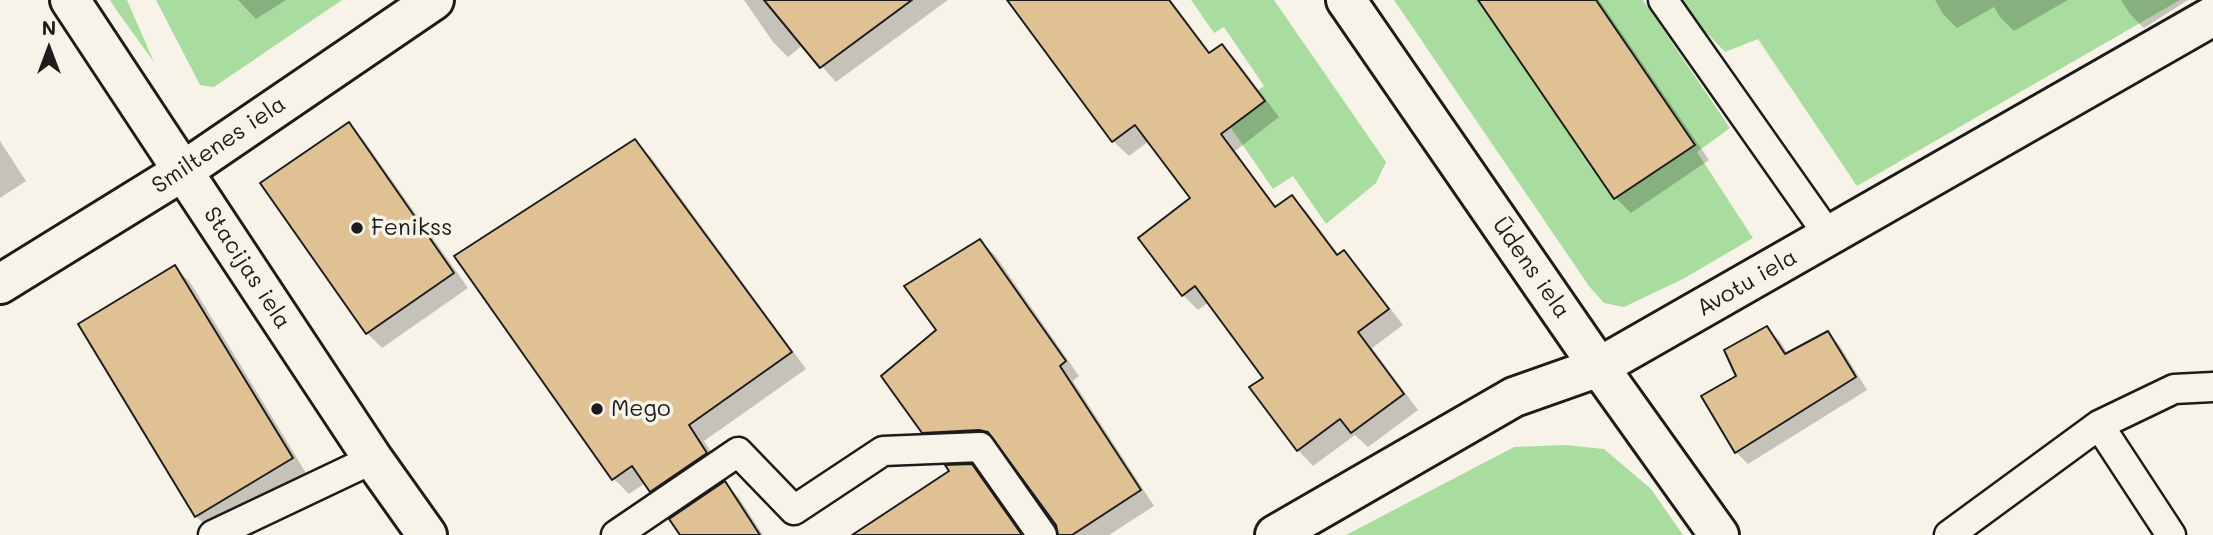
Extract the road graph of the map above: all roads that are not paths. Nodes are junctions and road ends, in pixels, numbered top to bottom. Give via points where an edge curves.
1 (70, 0) edge
2 (434, 0) edge
3 (1346, 0) edge
4 (1663, 0) edge
5 (2213, 16) edge
6 (183, 171) junction
7 (1829, 236) junction
8 (0, 284) edge
9 (1599, 367) junction
10 (2213, 387) edge
11 (2099, 425) junction
12 (373, 459) junction
13 (212, 535) edge
14 (427, 535) edge
15 (616, 535) edge
16 (1042, 535) edge
17 (1275, 535) edge
18 (1718, 535) edge
19 (1949, 535) edge
20 (2171, 535) edge

1 - 6 street, Stacijas iela
2 - 6 street, Smiltenes iela
3 - 9 street, Ūdens iela
4 - 7 lane
5 - 7 street, Avotu iela
6 - 8 street, Smiltenes iela
6 - 12 street, Stacijas iela
7 - 9 street, Avotu iela
9 - 17 street, Avotu iela via 1514,397
9 - 18 street, Ūdens iela
10 - 11 lane via 2174,389
11 - 19 lane
11 - 20 lane
12 - 13 lane
12 - 14 street, Stacijas iela
15 - 16 lane via 738,452 794,510 883,451 980,447

